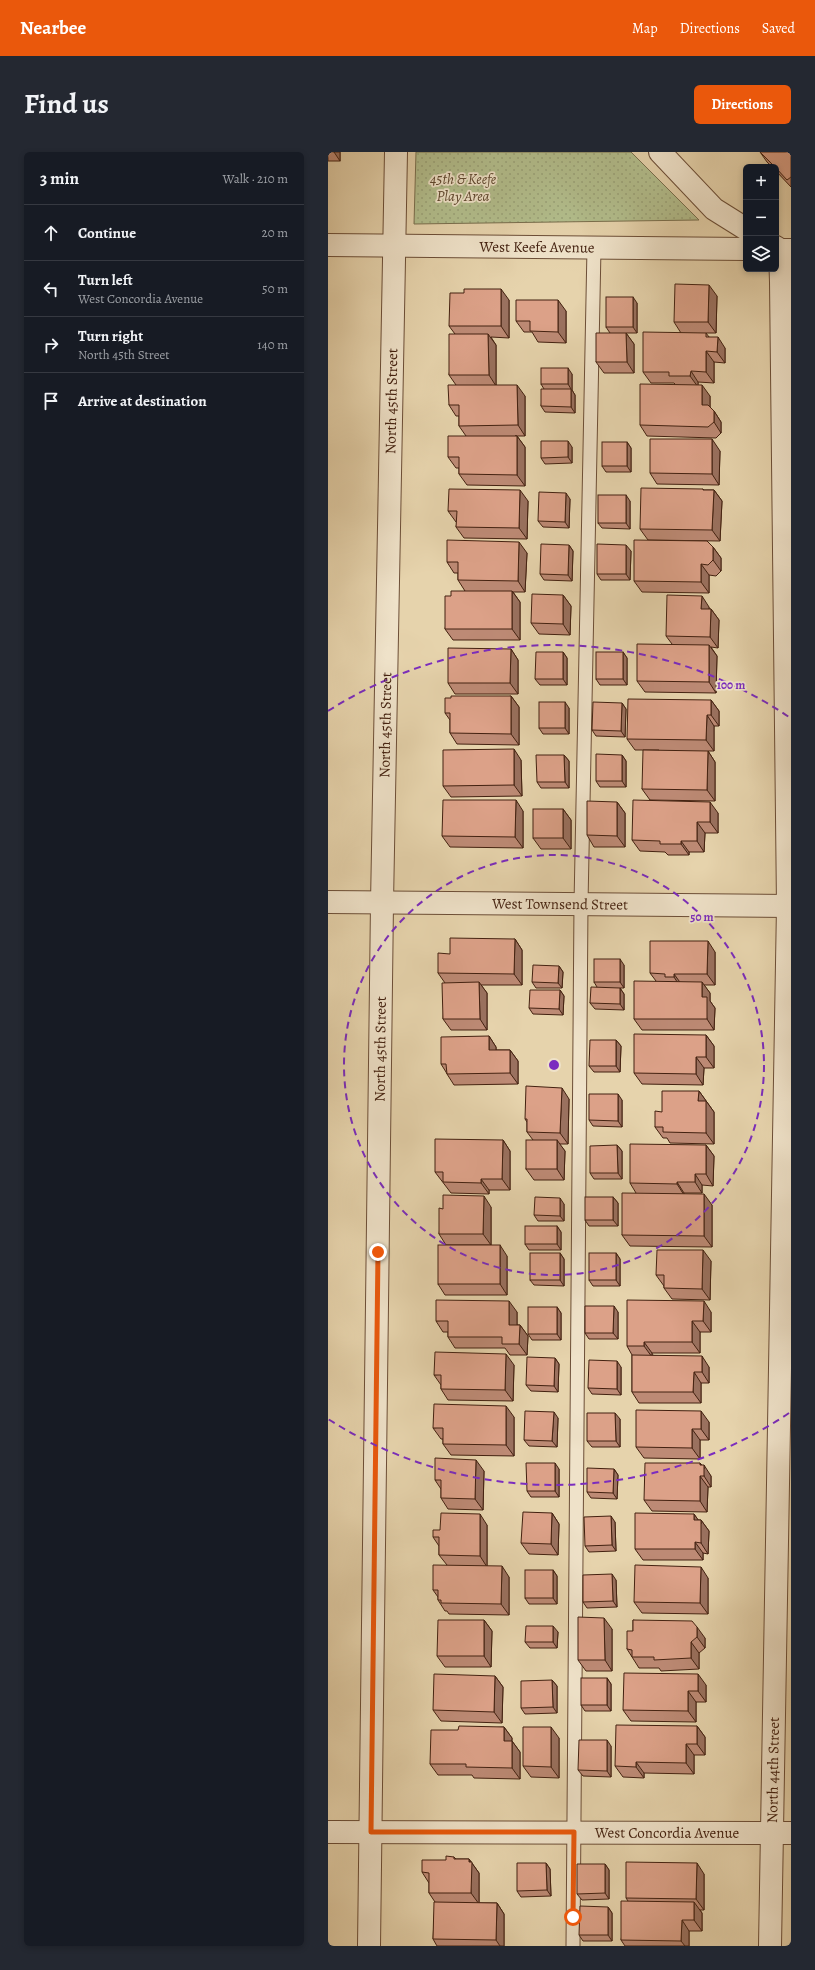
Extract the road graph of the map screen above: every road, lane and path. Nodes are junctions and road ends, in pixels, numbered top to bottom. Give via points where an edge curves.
1 (396, 152) edge
2 (660, 152) edge
3 (743, 227) edge
4 (328, 245) edge
5 (393, 246) junction
6 (594, 248) junction
7 (743, 249) edge
8 (781, 249) edge
9 (328, 902) edge
10 (382, 902) junction
11 (581, 904) junction
12 (790, 906) edge
13 (328, 1832) edge
14 (371, 1832) junction
15 (574, 1832) junction
16 (781, 1833) edge
17 (369, 1946) edge
18 (573, 1946) edge
19 (770, 1946) edge

1 - 5 street, North 45th Street
2 - 3 street via 714,209
4 - 5 street, West Keefe Avenue
5 - 6 street, West Keefe Avenue
5 - 10 street, North 45th Street
6 - 7 street, West Keefe Avenue
6 - 11 lane
8 - 12 street, North 44th Street
9 - 10 street, West Townsend Street
10 - 11 street, West Townsend Street
10 - 14 street, North 45th Street
11 - 12 street, West Townsend Street
11 - 15 lane
12 - 16 street, North 44th Street
13 - 14 street, West Concordia Avenue
14 - 15 street, West Concordia Avenue
14 - 17 street, North 45th Street
15 - 16 street, West Concordia Avenue
15 - 18 lane
16 - 19 street, North 44th Street

